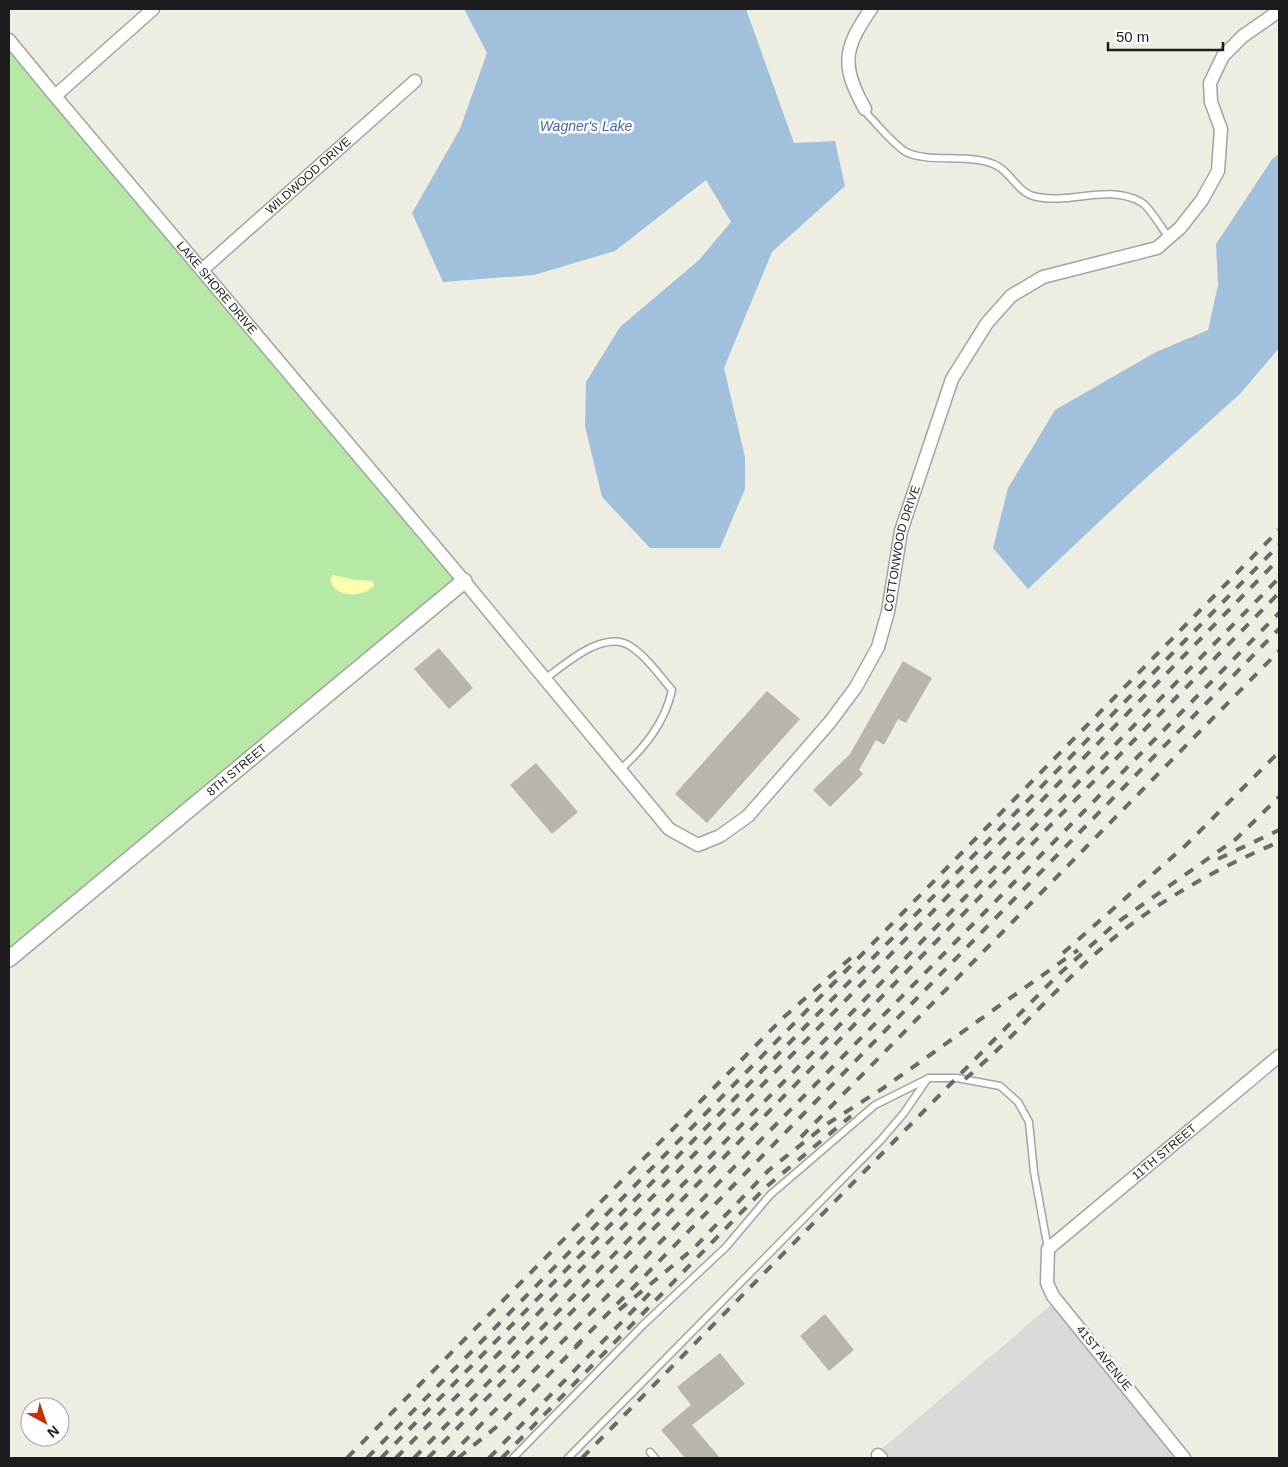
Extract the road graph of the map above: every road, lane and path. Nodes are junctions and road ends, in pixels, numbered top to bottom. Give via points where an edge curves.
1 (153, 9) edge
2 (871, 9) edge
3 (1273, 12) edge
4 (9, 40) edge
5 (415, 82) dead end
6 (55, 96) junction
7 (864, 109) joint
8 (1169, 238) junction
9 (202, 270) junction
10 (464, 581) junction
11 (545, 679) junction
12 (620, 770) junction
13 (9, 959) edge
14 (1279, 1056) edge
15 (928, 1078) junction
16 (1048, 1250) junction
17 (650, 1452) dead end
18 (513, 1458) edge
19 (568, 1458) edge
20 (655, 1458) edge
21 (1184, 1458) edge

1 - 6 street
2 - 7 street via 860,25 846,61 851,84
3 - 8 street, COTTONWOOD DRIVE via 1223,56 1213,76 1211,102 1221,129 1218,170 1202,200
4 - 6 street, LAKE SHORE DRIVE
5 - 9 street, WILDWOOD DRIVE
6 - 9 street, LAKE SHORE DRIVE
7 - 8 lane via 906,152 928,157 970,159 999,167 1016,186 1034,197 1060,200 1115,194 1143,202
8 - 12 street, COTTONWOOD DRIVE via 1157,248 1135,256 1078,266 1043,277 1011,296 987,322 952,379 927,448 901,531 888,612 878,647 856,687 830,722 748,816 720,836 698,845 670,829
9 - 10 street, LAKE SHORE DRIVE
10 - 11 street, COTTONWOOD DRIVE
10 - 13 street, 8TH STREET
11 - 12 street, COTTONWOOD DRIVE
11 - 12 lane via 582,651 614,641 628,644 644,656 672,690 669,704 643,748
14 - 16 street, 11TH STREET
15 - 16 lane via 957,1078 1000,1086 1018,1102 1030,1122 1034,1172
15 - 18 lane via 874,1105 770,1195 726,1247 643,1325
15 - 19 lane via 880,1141
16 - 21 street, 41ST AVENUE via 1047,1283 1053,1296
17 - 20 lane

